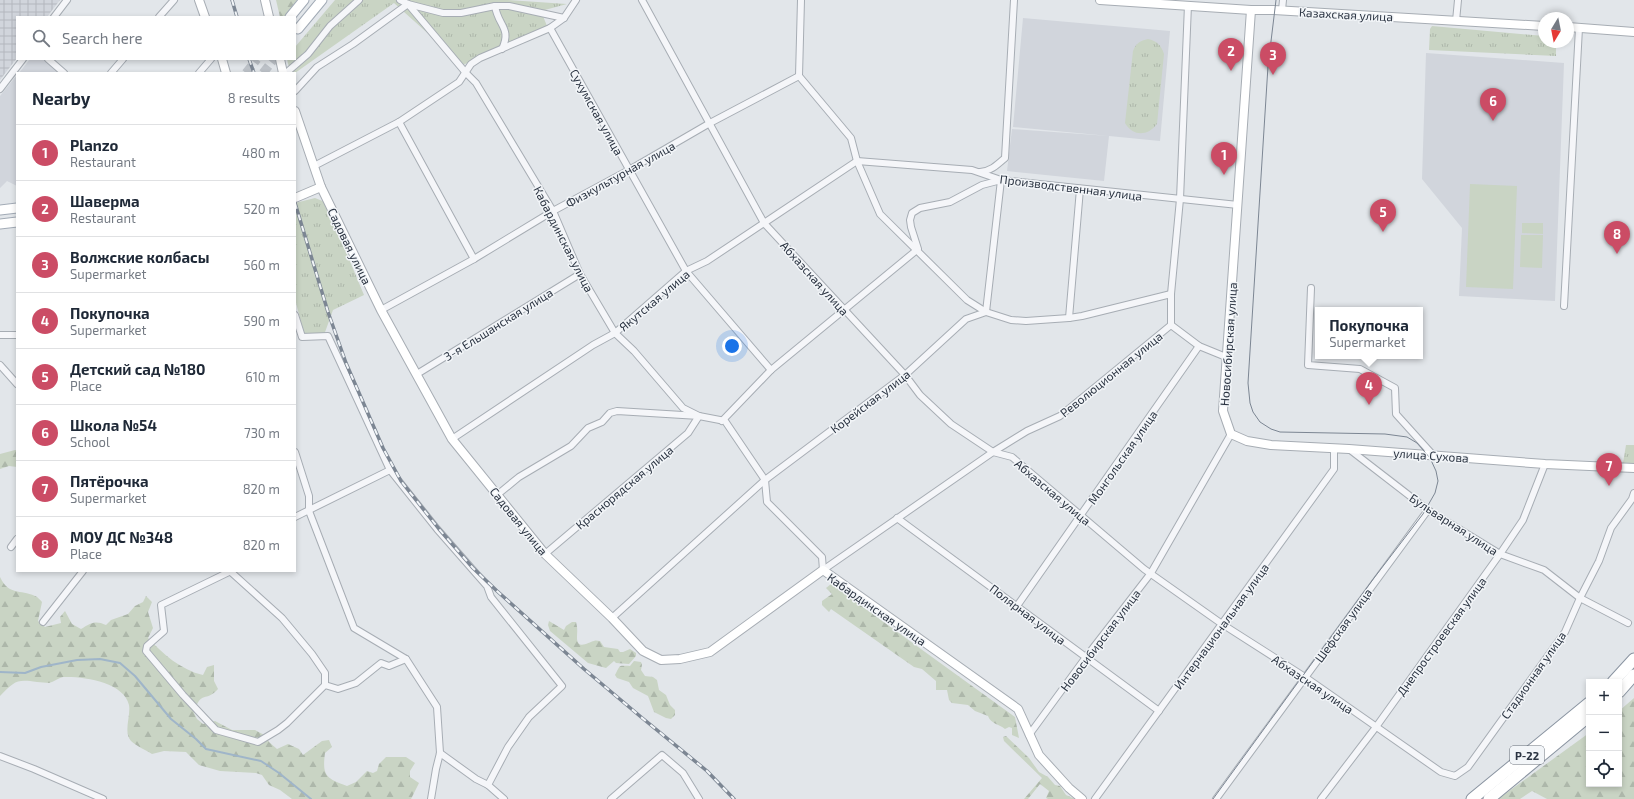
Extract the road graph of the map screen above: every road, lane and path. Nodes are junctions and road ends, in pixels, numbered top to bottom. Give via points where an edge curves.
1 (67, 0) edge
2 (174, 0) edge
3 (199, 0) edge
4 (265, 0) edge
5 (304, 0) edge
6 (322, 0) edge
7 (359, 0) edge
8 (400, 0) edge
9 (576, 0) edge
10 (642, 0) edge
11 (801, 0) edge
12 (1014, 0) edge
13 (1100, 0) edge
14 (1283, 0) edge
15 (1458, 0) edge
16 (408, 4) junction
17 (495, 6) junction
18 (1188, 6) junction
19 (1251, 10) junction
20 (1282, 10) junction
21 (55, 16) edge
22 (160, 16) edge
23 (205, 16) edge
24 (269, 16) edge
25 (291, 16) edge
26 (564, 18) junction
27 (1456, 21) junction
28 (1538, 26) edge
29 (550, 28) junction
30 (1574, 28) edge
31 (1579, 28) junction
32 (298, 29) dead end
33 (1634, 32) edge
34 (502, 49) junction
35 (22, 60) edge
36 (49, 60) edge
37 (122, 60) edge
38 (210, 60) edge
39 (222, 60) edge
40 (280, 60) edge
41 (63, 72) edge
42 (112, 72) edge
43 (200, 72) edge
44 (226, 72) edge
45 (285, 72) edge
46 (286, 72) edge
47 (466, 73) junction
48 (799, 76) junction
49 (0, 88) edge
50 (296, 90) edge
51 (296, 114) edge
52 (399, 122) junction
53 (710, 123) junction
54 (857, 161) junction
55 (314, 166) junction
56 (629, 170) junction
57 (978, 172) junction
58 (1001, 180) junction
59 (321, 187) junction
60 (1080, 189) junction
61 (296, 198) edge
62 (1180, 199) junction
63 (1238, 205) junction
64 (16, 208) edge
65 (0, 210) edge
66 (553, 212) junction
67 (16, 222) edge
68 (764, 223) junction
69 (0, 224) edge
70 (918, 249) junction
71 (474, 259) junction
72 (686, 271) junction
73 (580, 274) junction
74 (1311, 288) dead end
75 (1171, 294) junction
76 (1564, 306) dead end
77 (381, 310) junction
78 (844, 311) junction
79 (986, 312) junction
80 (296, 318) edge
81 (1069, 318) junction
82 (1171, 326) junction
83 (615, 333) junction
84 (0, 335) edge
85 (16, 335) edge
86 (302, 337) junction
87 (296, 340) edge
88 (1199, 346) junction
89 (1226, 357) junction
90 (0, 365) edge
91 (771, 370) junction
92 (417, 374) junction
93 (905, 375) junction
94 (16, 383) edge
95 (699, 416) junction
96 (722, 421) junction
97 (1231, 434) junction
98 (452, 439) junction
99 (1334, 448) junction
100 (1349, 449) junction
101 (993, 452) junction
102 (296, 455) edge
103 (1433, 455) junction
104 (1545, 464) junction
105 (1634, 468) edge
106 (390, 470) junction
107 (765, 480) junction
108 (1634, 493) edge
109 (497, 495) junction
110 (1428, 510) junction
111 (309, 511) junction
112 (1081, 516) junction
113 (296, 517) edge
114 (897, 518) junction
115 (16, 541) edge
116 (11, 547) dead end
117 (545, 554) junction
118 (1500, 554) junction
119 (823, 570) junction
120 (82, 572) edge
121 (229, 572) edge
122 (232, 572) edge
123 (1151, 573) junction
124 (1580, 598) junction
125 (1017, 606) junction
126 (612, 618) junction
127 (43, 622) dead end
128 (1628, 623) dead end
129 (1222, 624) junction
130 (1086, 657) junction
131 (406, 659) junction
132 (1634, 659) edge
133 (1634, 675) edge
134 (1305, 677) junction
135 (1616, 679) edge
136 (325, 685) junction
137 (1622, 689) edge
138 (1586, 705) edge
139 (1159, 711) junction
140 (1586, 718) edge
141 (1376, 727) junction
142 (1029, 735) junction
143 (440, 753) junction
144 (0, 756) edge
145 (1468, 767) joint
146 (488, 785) junction
147 (103, 799) edge
148 (432, 799) edge
149 (504, 799) edge
150 (611, 799) edge
151 (699, 799) edge
152 (1082, 799) edge
153 (1095, 799) edge
154 (1216, 799) edge
155 (1321, 799) edge
156 (1472, 799) edge
157 (1489, 799) edge

1 - 21 street
2 - 22 street
3 - 23 street
4 - 24 street
5 - 25 main road
6 - 32 main road
7 - 46 street via 330,26 308,54
8 - 16 street
9 - 26 street
10 - 53 street, Абхазская улица
11 - 48 street
12 - 57 street via 1005,158 988,172
13 - 18 street, Казахская улица
14 - 20 street
15 - 27 street
16 - 17 street via 443,13 461,13
16 - 47 street, Кабардинская улица
16 - 50 street via 317,67
17 - 26 street via 509,6
17 - 34 street via 507,36
18 - 19 street, Казахская улица
18 - 62 street, Революционная улица
19 - 20 street, Казахская улица
19 - 63 street, Новосибирская улица
20 - 27 street, Казахская улица
26 - 29 street
27 - 28 street, Казахская улица
29 - 34 street
29 - 56 street, Сухумская улица
30 - 31 street
31 - 33 street
31 - 76 street
34 - 47 street via 480,58 471,64
35 - 49 street
36 - 41 street
37 - 42 street
38 - 43 street
39 - 44 street
40 - 45 street
47 - 52 street via 459,82
47 - 66 street, Кабардинская улица via 476,82
48 - 53 street, Физкультурная улица
48 - 54 street via 852,138
51 - 55 street, Садовая улица
52 - 55 street
52 - 71 street
53 - 56 street, Физкультурная улица
53 - 68 street, Абхазская улица
54 - 57 street, Производственная улица
54 - 68 street, Якутская улица
54 - 70 street via 880,214
55 - 59 street, Садовая улица
56 - 66 street, Физкультурная улица
56 - 72 street, Сухумская улица
57 - 58 street, Производственная улица
58 - 60 street, Производственная улица
58 - 70 street via 982,185 950,202 920,208 912,213 911,227
58 - 79 street
59 - 61 street
59 - 77 street, Садовая улица
60 - 62 street, Производственная улица
60 - 81 street
62 - 63 street, Производственная улица
62 - 75 street, Революционная улица
63 - 89 street, Новосибирская улица
64 - 65 main road
66 - 71 street, Физкультурная улица
66 - 73 street, Кабардинская улица
67 - 69 main road
68 - 72 street, Якутская улица via 707,261
68 - 78 street, Абхазская улица
70 - 78 street
70 - 79 street via 967,300
71 - 77 street, Физкультурная улица
72 - 83 street, Якутская улица
72 - 91 street, Сухумская улица
73 - 83 street, Кабардинская улица
73 - 92 street, 3-я Ельшанская улица
74 - 103 street via 1308,365 1360,369 1395,388 1396,414
75 - 81 street
75 - 82 street, Революционная улица
77 - 92 street, Садовая улица
78 - 91 street
78 - 93 street, Абхазская улица
79 - 81 street via 1011,320
79 - 93 street, Корейская улица via 966,319
80 - 86 street
82 - 88 street
82 - 101 street, Революционная улица via 1060,416 1028,430
83 - 95 street, Кабардинская улица via 634,350 683,408
83 - 98 street, Якутская улица
84 - 85 street
86 - 87 street
86 - 106 street via 328,336
88 - 89 street
88 - 112 street, Монгольская улица
89 - 97 street, Новосибирская улица via 1223,411
90 - 94 street
91 - 96 street
92 - 98 street, Садовая улица
93 - 101 street, Абхазская улица via 920,394 951,424
93 - 107 street, Корейская улица
95 - 96 street, Кабардинская улица
95 - 109 street via 617,411 610,413 602,422 581,433 571,446 519,477
95 - 117 street, Краснорядская улица via 688,433
96 - 107 street, Кабардинская улица via 725,421
97 - 99 street, улица Сухова via 1247,442
97 - 123 street, Новосибирская улица
98 - 109 street, Садовая улица
99 - 100 street, улица Сухова
99 - 129 street, Интернациональная улица via 1334,469
100 - 103 street, улица Сухова
100 - 110 street, Бульварная улица
101 - 112 street, Абхазская улица via 1012,457
101 - 114 street, Революционная улица
102 - 111 street via 309,496
103 - 104 street, улица Сухова
104 - 105 street, улица Сухова
104 - 118 street, Днепростроевская улица via 1522,520
106 - 111 street
106 - 146 street via 487,586 491,597 562,686 529,718 508,747
107 - 119 street, Кабардинская улица via 767,502 822,557
107 - 126 street, Корейская улица
108 - 124 street, Стадионная улица via 1611,528 1599,561
109 - 117 street, Садовая улица
110 - 118 street, Бульварная улица
110 - 134 street, Шефская улица
111 - 113 street
111 - 131 street via 354,628
112 - 123 street, Абхазская улица
112 - 125 street, Монгольская улица
114 - 119 street, Революционная улица
114 - 125 street, Полярная улица
115 - 116 street
117 - 126 street, Садовая улица
118 - 124 street, Бульварная улица via 1544,570
118 - 141 street, Днепростроевская улица
119 - 126 street, Садовая улица via 710,652 680,659 661,660 643,651
119 - 142 street, Кабардинская улица via 1018,709
120 - 127 street
121 - 136 street via 161,604 164,631 147,646 146,651 216,730 258,742 278,730
122 - 136 street via 287,624 312,654 325,673
123 - 129 street, Абхазская улица
123 - 130 street, Новосибирская улица
124 - 128 street, Бульварная улица
124 - 145 street, Стадионная улица via 1564,632
125 - 130 street, Полярная улица
129 - 134 street, Абхазская улица
129 - 139 street, Интернациональная улица
130 - 139 street, Полярная улица
130 - 142 street, Новосибирская улица
131 - 136 street via 388,666 381,663 356,683 338,688
131 - 143 street via 437,707
132 - 135 highway
133 - 137 highway
134 - 141 street, Абхазская улица
134 - 154 street, Шефская улица
138 - 156 highway, Р-22
139 - 153 street, Интернациональная улица
140 - 157 highway, Р-22
141 - 145 street, Абхазская улица via 1441,772 1454,776
141 - 155 street, Днепростроевская улица
142 - 152 street, Кабардинская улица via 1039,755
143 - 146 street
143 - 148 street
144 - 147 street
146 - 149 street
150 - 151 street via 662,755 683,773

